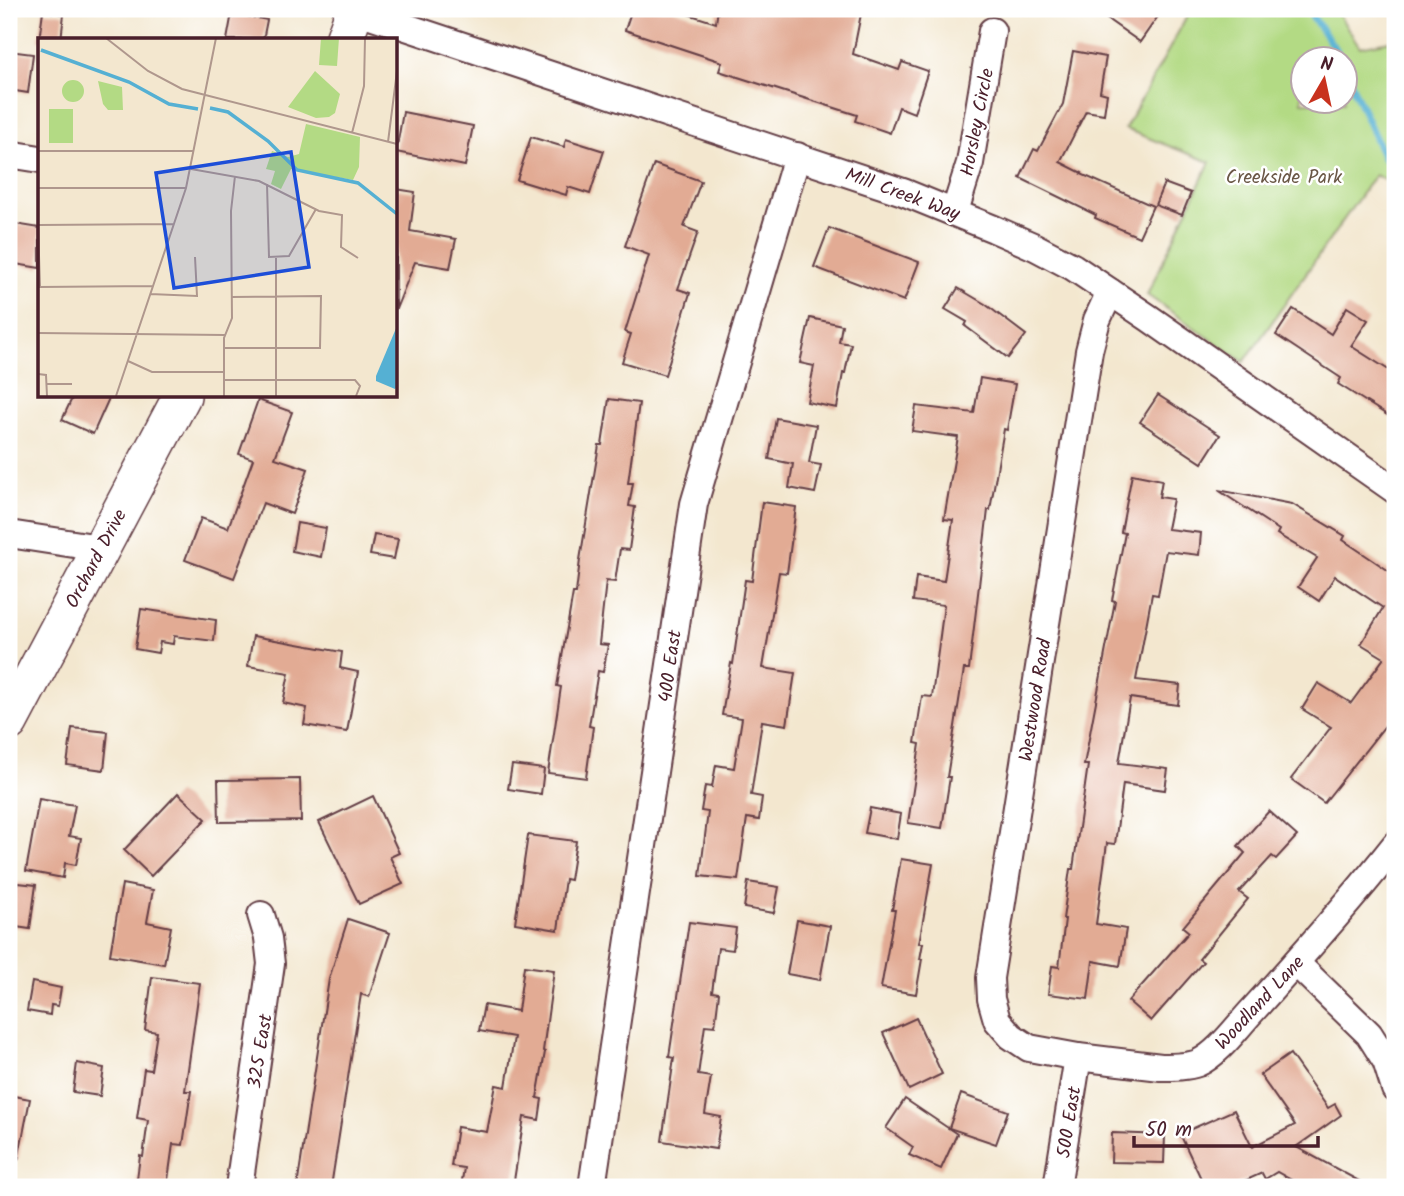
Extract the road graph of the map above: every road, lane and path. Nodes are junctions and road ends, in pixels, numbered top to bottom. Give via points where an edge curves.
1 (355, 9) edge
2 (992, 31) dead end
3 (345, 38) edge
4 (9, 154) edge
5 (797, 156) junction
6 (38, 159) edge
7 (954, 211) junction
8 (1110, 292) junction
9 (181, 397) edge
10 (1395, 490) edge
11 (9, 534) edge
12 (100, 548) junction
13 (9, 722) edge
14 (1395, 845) edge
15 (261, 915) dead end
16 (1296, 962) junction
17 (1078, 1057) junction
18 (1395, 1089) edge
19 (239, 1187) edge
20 (592, 1187) edge
21 (1057, 1187) edge

1 - 3 main road
1 - 5 street, Mill Creek Way
2 - 7 street, Horsley Circle via 970,163
4 - 6 street
5 - 7 street, Mill Creek Way
5 - 20 street, 400 East via 694,504
7 - 8 street, Mill Creek Way via 1035,247
8 - 10 street, Mill Creek Way
8 - 17 street, Westwood Road via 1089,351 990,978 997,1020 1010,1036 1029,1048
9 - 12 main road, Orchard Drive
11 - 12 street
12 - 13 main road, Orchard Drive
14 - 16 street, Woodland Lane
15 - 19 street, 325 East via 271,964
16 - 17 street, Woodland Lane via 1218,1048 1198,1063 1173,1068
16 - 18 street via 1369,1034 1386,1061
17 - 21 street, 500 East

